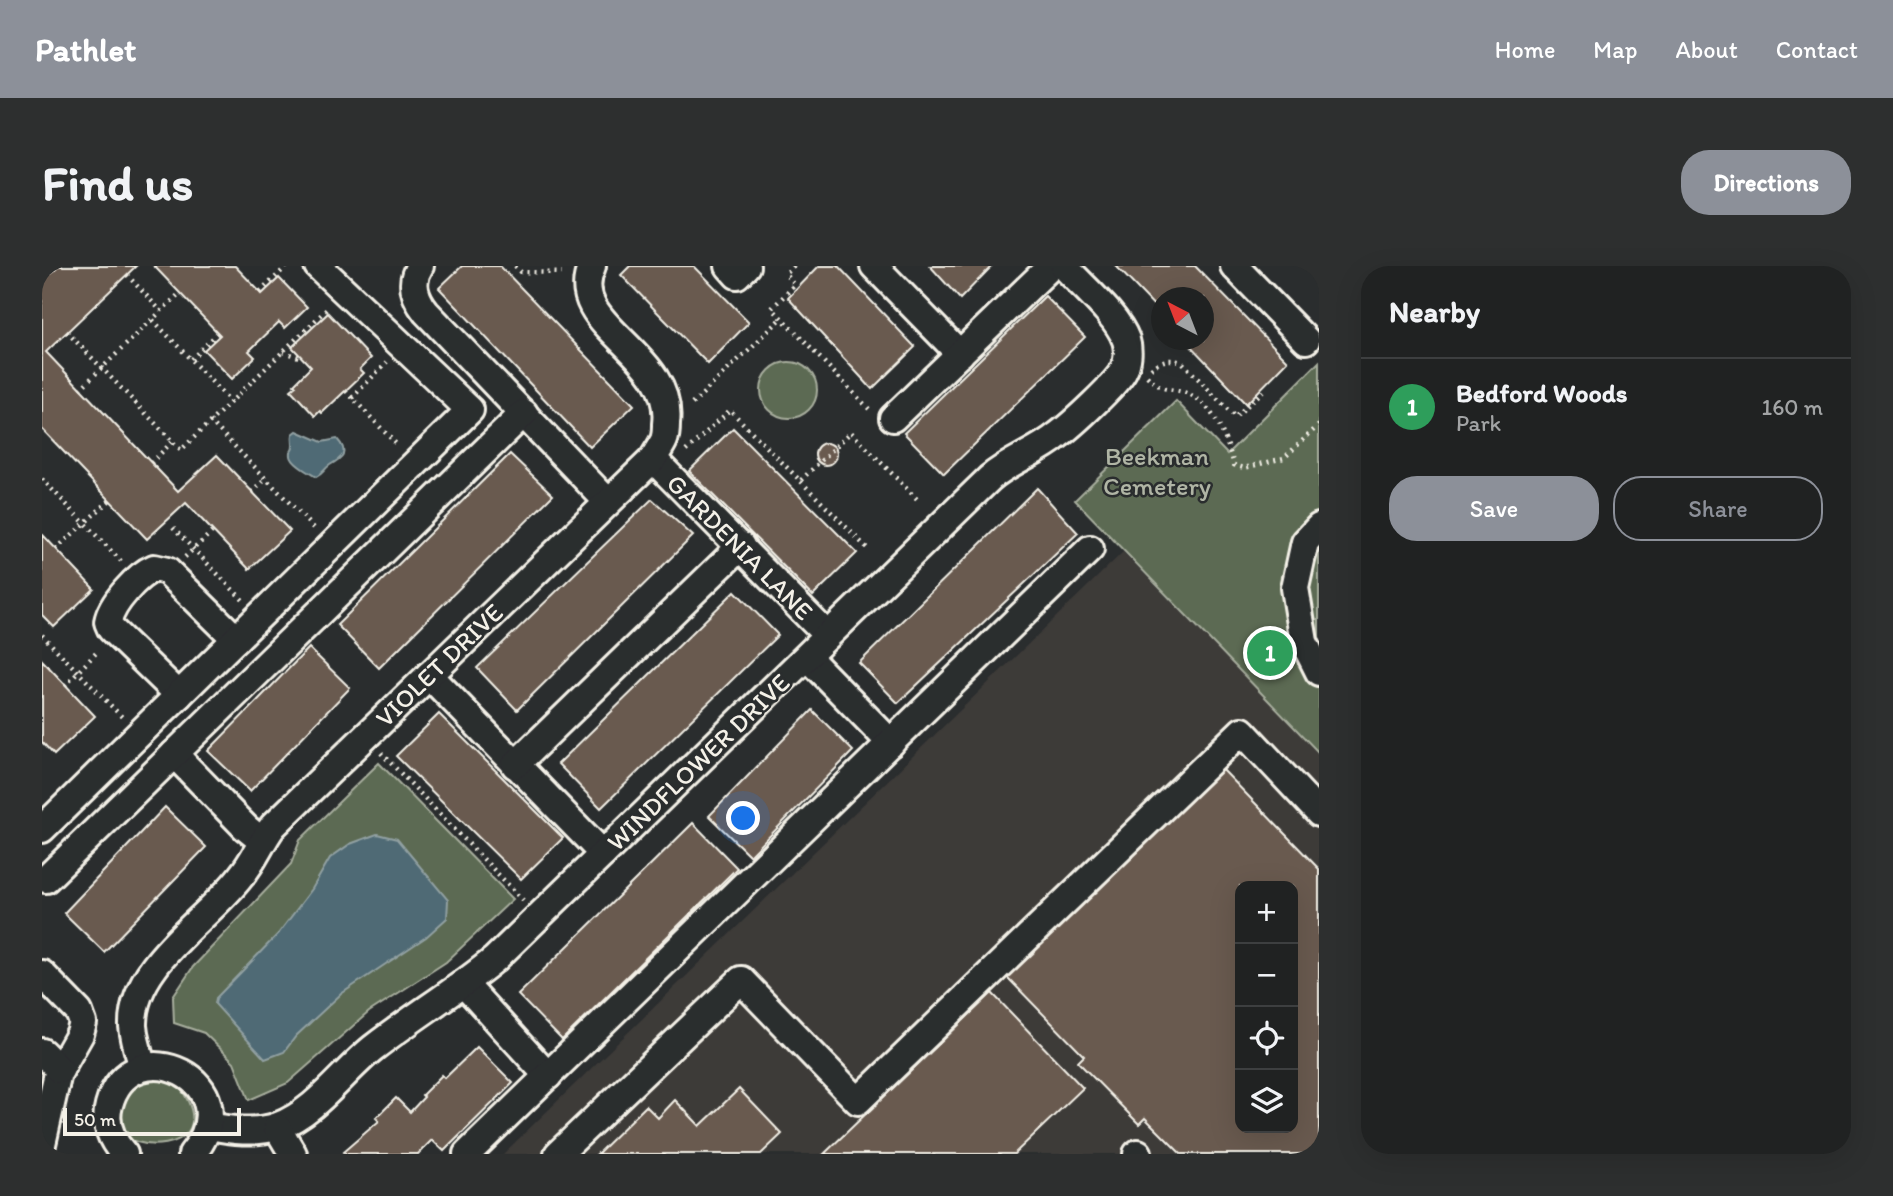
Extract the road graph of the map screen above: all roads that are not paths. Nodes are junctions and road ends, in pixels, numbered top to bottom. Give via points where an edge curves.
1 (318, 266) edge
2 (421, 266) edge
3 (592, 266) edge
4 (729, 266) edge
5 (746, 266) edge
6 (874, 266) edge
7 (1051, 266) edge
8 (1064, 266) edge
9 (1234, 266) edge
10 (1306, 340) dead end
11 (960, 354) junction
12 (524, 413) junction
13 (882, 415) road end
14 (653, 459) junction
15 (608, 502) junction
16 (1319, 527) edge
17 (741, 546) junction
18 (1090, 549) dead end
19 (827, 635) junction
20 (236, 639) junction
21 (807, 657) junction
22 (1319, 672) edge
23 (429, 675) junction
24 (179, 695) junction
25 (891, 743) junction
26 (174, 754) junction
27 (515, 765) junction
28 (1319, 813) edge
29 (42, 829) edge
30 (262, 841) junction
31 (603, 854) junction
32 (46, 879) dead end
33 (42, 974) edge
34 (464, 984) junction
35 (51, 1061) edge
36 (144, 1068) junction
37 (548, 1076) junction
38 (209, 1126) junction
39 (276, 1127) junction
40 (42, 1144) edge
41 (121, 1153) edge
42 (192, 1154) edge
43 (293, 1154) edge
44 (467, 1154) edge
45 (558, 1154) edge

1 - 20 street via 470,410
2 - 12 street via 414,286 417,300
3 - 14 street, VIOLET DRIVE via 586,278 587,297 596,313 646,365 664,392 668,411 665,439
4 - 5 street via 737,275
6 - 11 street
7 - 11 street
8 - 19 street, WINDFLOWER DRIVE via 1118,325 1128,350 1118,378 1057,436 1000,469
9 - 10 street
11 - 13 street
12 - 15 street
12 - 26 street
14 - 15 street, VIOLET DRIVE
14 - 17 street, GARDENIA LANE
15 - 23 street, VIOLET DRIVE
16 - 22 street via 1306,542 1295,588 1304,642
17 - 19 street, GARDENIA LANE
17 - 27 street
18 - 25 street
19 - 21 street, WINDFLOWER DRIVE
20 - 24 street
20 - 24 street via 169,573 154,568 139,579 114,605 108,622
21 - 25 street
21 - 31 street, WINDFLOWER DRIVE
23 - 27 street
23 - 30 street, VIOLET DRIVE
24 - 29 street
25 - 37 street
26 - 30 street
26 - 32 street
27 - 31 street
28 - 45 street via 1242,732 858,1101 741,980
30 - 36 street, VIOLET DRIVE via 241,877 177,941 142,985 133,1025
31 - 34 street, WINDFLOWER DRIVE
33 - 35 street via 79,1012 83,1023 80,1034
34 - 37 street
34 - 39 street, WINDFLOWER DRIVE via 402,1026 314,1102
35 - 40 street
36 - 38 street via 165,1066 194,1080 204,1093
36 - 41 street via 120,1082 111,1097 108,1129
37 - 44 street
38 - 39 street, WINDFLOWER DRIVE via 252,1131
38 - 42 street
39 - 43 street

